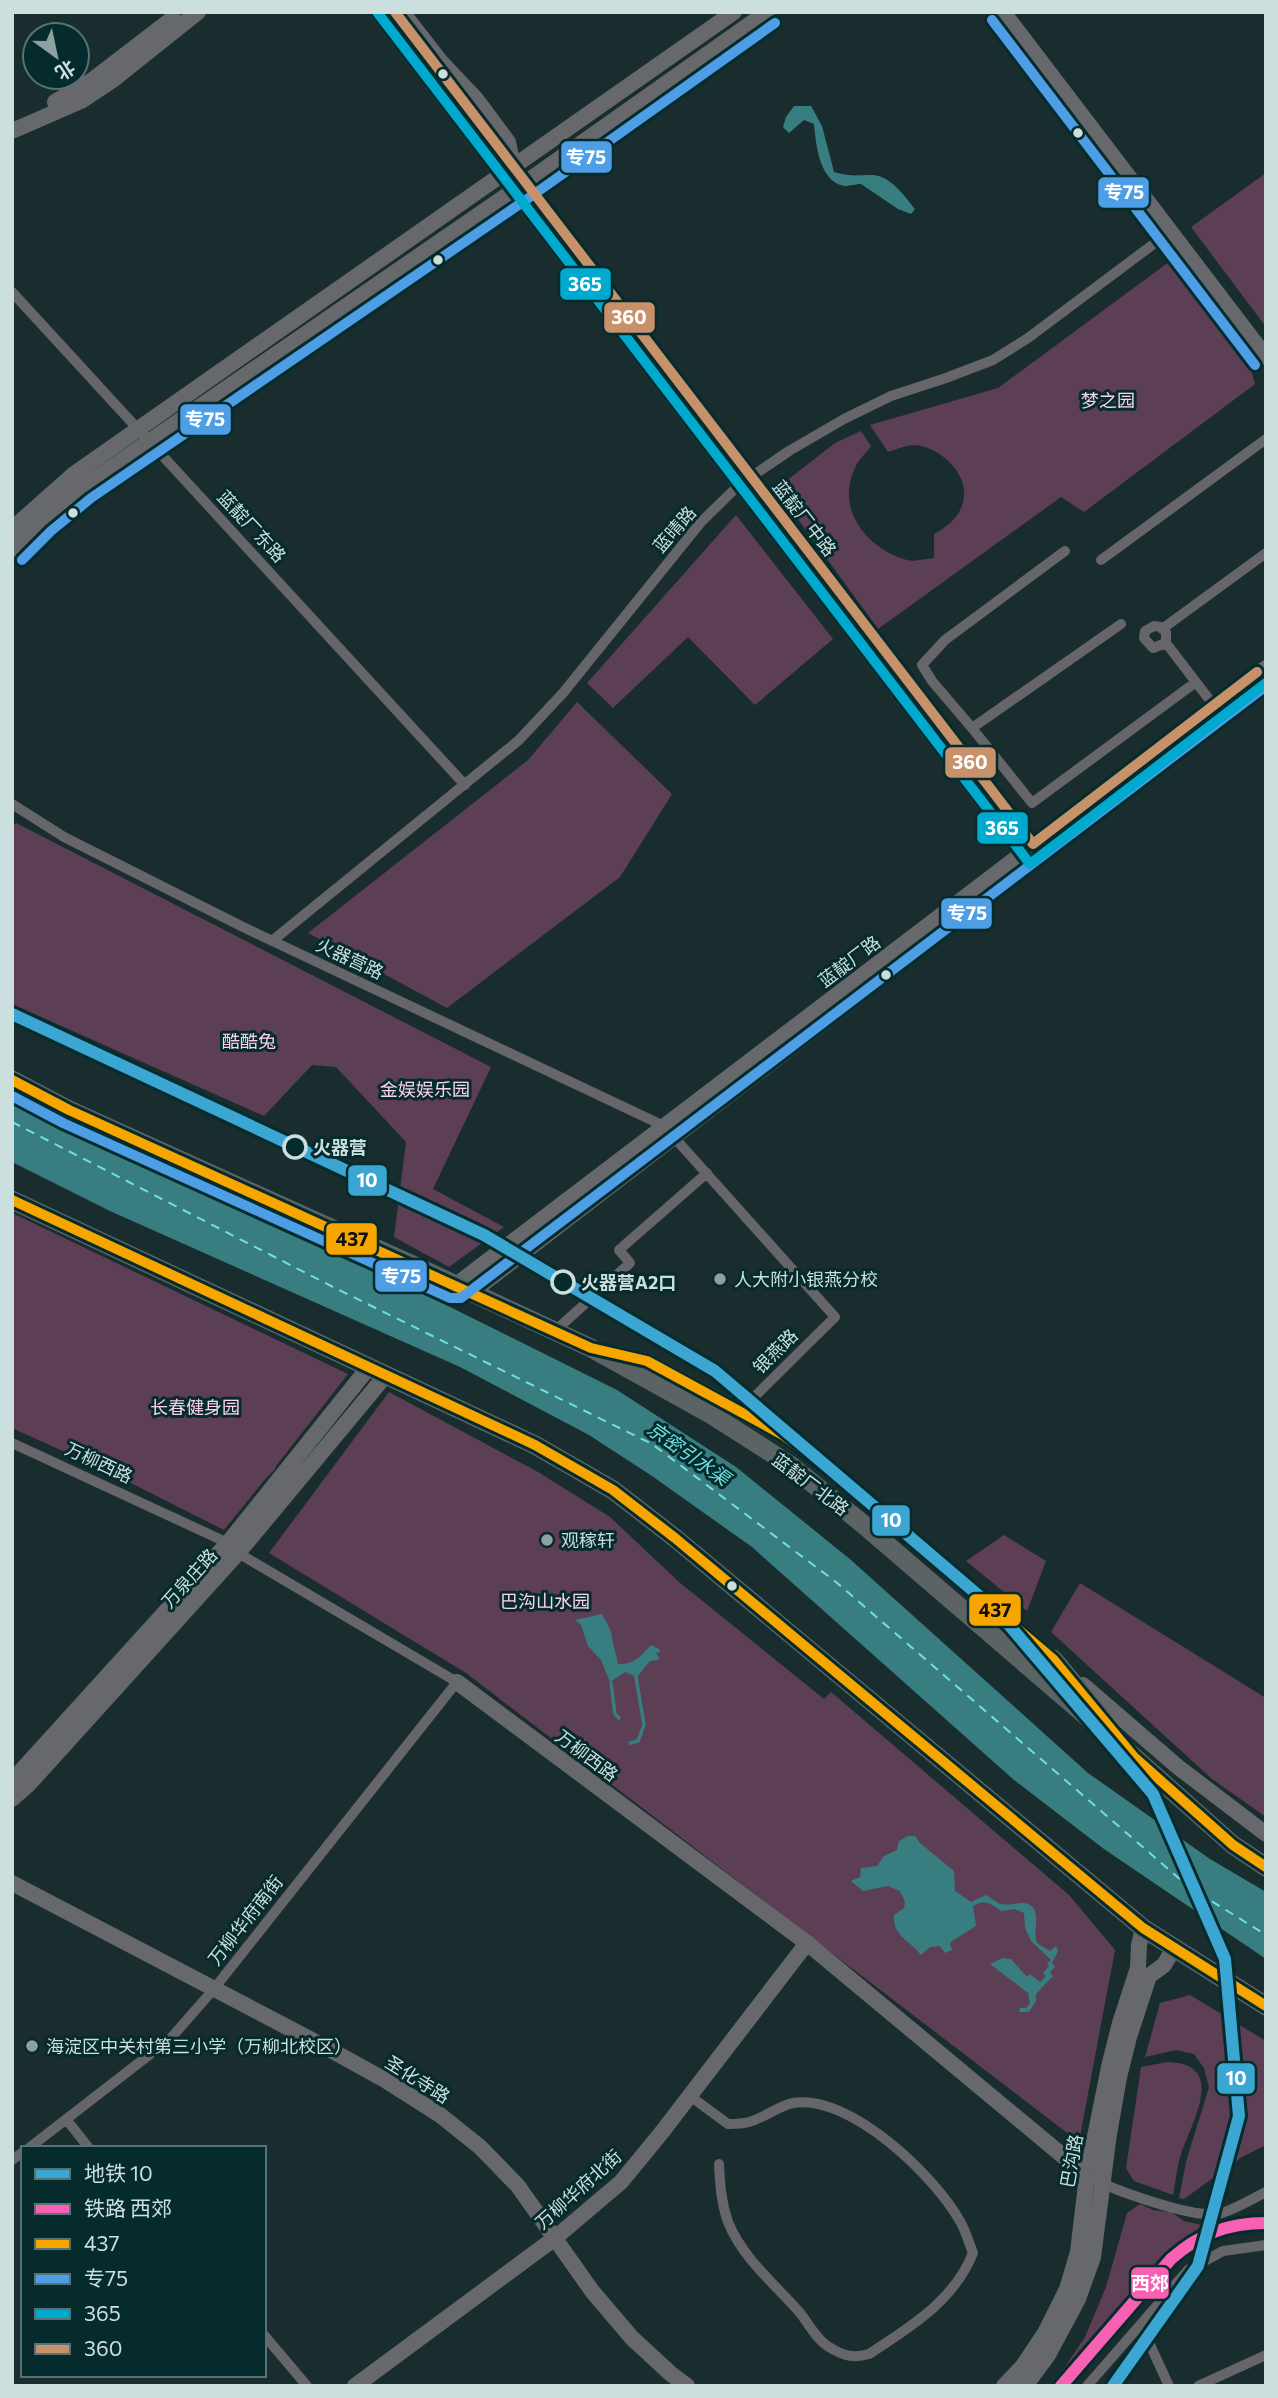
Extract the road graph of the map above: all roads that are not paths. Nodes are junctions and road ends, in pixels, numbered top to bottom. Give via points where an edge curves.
1 (181, 12) edge
2 (198, 12) edge
3 (377, 12) edge
4 (402, 12) edge
5 (734, 12) edge
6 (767, 12) edge
7 (1003, 12) edge
8 (12, 120) edge
9 (12, 131) edge
10 (507, 172) junction
11 (519, 187) junction
12 (1171, 231) junction
13 (12, 292) edge
14 (1266, 357) edge
15 (139, 429) junction
16 (1266, 439) edge
17 (150, 442) junction
18 (744, 481) junction
19 (12, 528) edge
20 (12, 550) edge
21 (1065, 551) dead end
22 (1266, 553) edge
23 (1101, 560) dead end
24 (1121, 624) dead end
25 (1163, 629) junction
26 (1166, 643) junction
27 (1266, 668) edge
28 (932, 681) junction
29 (1196, 682) junction
30 (1266, 683) edge
31 (910, 697) junction
32 (1221, 710) junction
33 (972, 728) junction
34 (465, 785) junction
35 (12, 804) edge
36 (1031, 855) junction
37 (272, 941) junction
38 (12, 1080) edge
39 (670, 1132) junction
40 (707, 1174) junction
41 (12, 1200) edge
42 (464, 1289) junction
43 (555, 1331) junction
44 (591, 1349) junction
45 (377, 1371) junction
46 (740, 1411) junction
47 (12, 1443) edge
48 (233, 1548) junction
49 (1053, 1659) junction
50 (457, 1682) junction
51 (1134, 1757) junction
52 (12, 1781) edge
53 (12, 1799) edge
54 (1266, 1834) edge
55 (1233, 1845) junction
56 (1266, 1861) edge
57 (1266, 1867) edge
58 (12, 1883) edge
59 (1143, 1928) junction
60 (807, 1943) junction
61 (1174, 1948) junction
62 (213, 1990) junction
63 (1264, 2006) edge
64 (690, 2096) junction
65 (66, 2119) junction
66 (32, 2146) edge
67 (87, 2146) edge
68 (719, 2164) dead end
69 (1087, 2176) junction
70 (1103, 2185) junction
71 (1266, 2192) edge
72 (555, 2238) junction
73 (1266, 2245) edge
74 (1141, 2325) junction
75 (266, 2338) edge
76 (1266, 2356) edge
77 (307, 2386) edge
78 (355, 2386) edge
79 (687, 2386) edge
80 (1004, 2386) edge
81 (1025, 2386) edge
82 (1087, 2386) edge
83 (1169, 2386) edge
84 (1198, 2386) edge

1 - 8 street via 91,81
2 - 9 street via 114,79 81,100
3 - 10 street, 蓝靛厂中路
4 - 10 street, 蓝靛厂中路 via 509,142
5 - 10 street
6 - 11 street
7 - 12 street
10 - 11 street, 蓝靛厂中路
10 - 15 street
11 - 17 street
11 - 18 street, 蓝靛厂中路
12 - 14 street
12 - 18 street, 蓝晴路 via 993,360 891,396 844,419
13 - 15 street, 蓝靛厂东路
15 - 17 street, 蓝靛厂东路
15 - 19 street via 74,474
16 - 23 street
17 - 20 street via 83,487
17 - 34 street, 蓝靛厂东路
18 - 31 street, 蓝靛厂中路
18 - 34 street, 蓝晴路 via 701,522 563,693 519,740
21 - 28 street via 946,640 922,665
22 - 25 street
24 - 33 street
25 - 26 street
25 - 26 street via 1154,626 1145,631 1144,638 1153,648
26 - 29 street
27 - 32 street, 蓝靛厂路
28 - 31 street
28 - 33 street
29 - 32 street
29 - 33 street via 1032,803
30 - 32 street, 蓝靛厂路
31 - 36 street, 蓝靛厂中路
32 - 36 street, 蓝靛厂路
34 - 37 street, 蓝晴路
35 - 37 street, 火器营路 via 64,837
36 - 39 street, 蓝靛厂路
37 - 39 street, 火器营路
38 - 42 highway, 蓝靛厂北路
39 - 40 street
39 - 42 street, 蓝靛厂路
40 - 43 street via 619,1250 630,1263
40 - 46 street, 银燕路 via 835,1317
41 - 45 highway
42 - 43 highway, 蓝靛厂北路
43 - 44 highway, 蓝靛厂北路
44 - 46 street, 蓝靛厂北路 via 647,1361
44 - 51 highway, 蓝靛厂北路 via 712,1415 790,1465
45 - 48 street, 万泉庄路
45 - 59 highway via 535,1445 613,1490
46 - 49 street, 蓝靛厂北路 via 843,1481
47 - 48 street, 万柳西路
48 - 50 street, 万柳西路
48 - 52 street, 万泉庄路
48 - 53 street, 万泉庄路
49 - 51 highway
49 - 54 street, 蓝靛厂北路 via 1178,1767
50 - 60 street, 万柳西路
50 - 62 street, 万柳华府南街
51 - 55 highway, 蓝靛厂北路
55 - 56 highway
55 - 57 highway, 蓝靛厂北路
58 - 62 street, 圣化寺路
59 - 61 highway
59 - 69 street, 巴沟路 via 1138,1968 1109,2067
60 - 64 street, 万柳华府北街
60 - 69 street, 万柳西路
61 - 63 highway
61 - 70 street, 巴沟路 via 1164,1965 1149,1976 1129,2036
62 - 65 street, 万柳华府南街 via 171,2038
62 - 72 street, 圣化寺路 via 338,2054 440,2115 518,2186
64 - 68 street via 728,2124 750,2122 793,2103 828,2107 858,2120 906,2155 933,2183 961,2223 973,2253 965,2272 932,2310 869,2354 845,2356 826,2345 750,2260 729,2224 720,2196
64 - 72 street, 万柳华府北街 via 621,2182
65 - 66 street, 万柳华府南街
65 - 67 street
69 - 70 street
69 - 80 street, 巴沟路 via 1078,2252 1067,2290 1045,2333
70 - 71 street via 1190,2213 1210,2214
70 - 81 street, 巴沟路 via 1093,2257 1077,2299 1048,2355
72 - 78 street, 万柳华府北街
72 - 79 street, 圣化寺路 via 632,2338
73 - 74 street via 1223,2251 1188,2270
74 - 82 street
74 - 83 street
75 - 77 street
76 - 84 street

